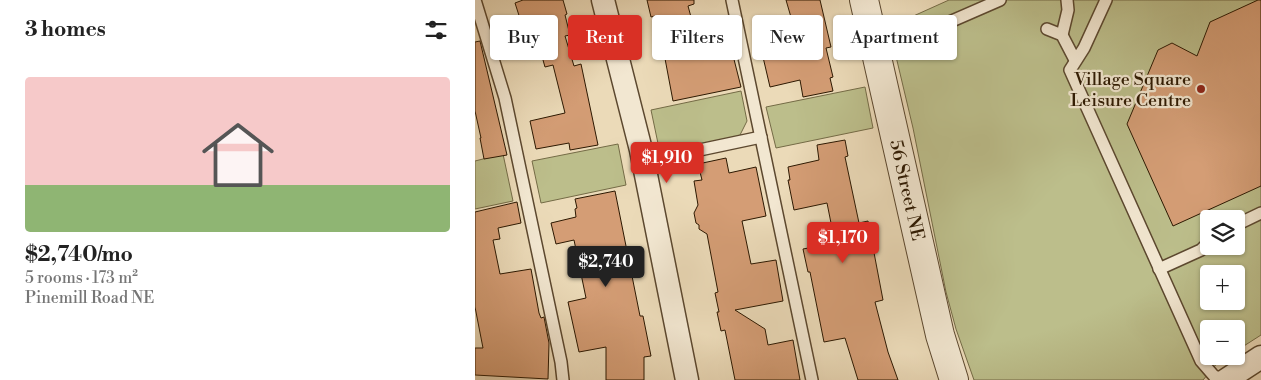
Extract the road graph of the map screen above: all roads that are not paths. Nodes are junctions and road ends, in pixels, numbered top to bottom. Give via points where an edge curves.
1 (475, 0) edge
2 (603, 0) edge
3 (732, 0) edge
4 (864, 0) edge
5 (1000, 0) edge
6 (1067, 0) edge
7 (1106, 0) edge
8 (867, 15) edge
9 (957, 19) edge
10 (1047, 29) dead end
11 (1062, 35) junction
12 (877, 60) edge
13 (1075, 60) junction
14 (761, 137) junction
15 (643, 162) junction
16 (1261, 213) edge
17 (1245, 221) edge
18 (1200, 250) edge
19 (1159, 269) junction
20 (1261, 357) edge
21 (563, 380) edge
22 (687, 380) edge
23 (812, 380) edge
24 (954, 380) edge
25 (1226, 380) edge

1 - 21 lane via 505,98
2 - 15 street
3 - 14 lane
4 - 8 street, 56 Street NE
5 - 9 lane
6 - 11 lane via 1069,10
7 - 13 lane
10 - 11 lane
11 - 13 lane
12 - 24 street, 56 Street NE via 940,335
13 - 19 lane via 1071,70 1075,82
14 - 15 lane
14 - 23 lane
15 - 22 street
16 - 17 lane
18 - 19 lane
19 - 25 lane via 1201,361 1214,376
20 - 25 street

